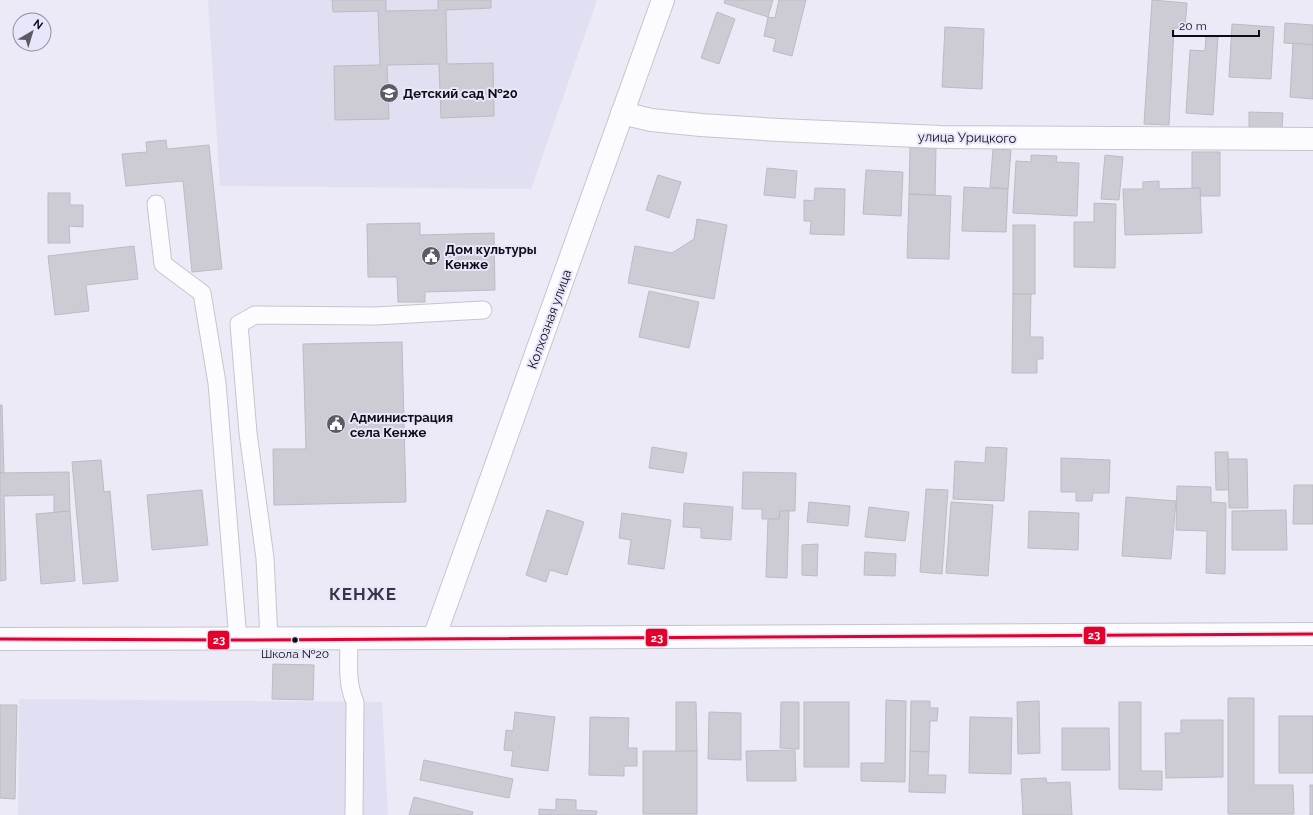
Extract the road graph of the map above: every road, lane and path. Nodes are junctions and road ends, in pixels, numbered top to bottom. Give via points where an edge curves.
1 (663, 0) edge
2 (622, 113) junction
3 (1313, 139) edge
4 (156, 204) dead end
5 (483, 310) dead end
6 (1313, 634) edge
7 (434, 638) junction
8 (0, 639) edge
9 (270, 639) junction
10 (349, 639) junction
11 (238, 640) junction
12 (354, 815) edge

1 - 2 street, Колхозная улица
2 - 3 street, улица Урицкого via 651,120 701,125 941,137
2 - 7 street, Колхозная улица
4 - 11 lane via 164,264 202,293 217,383
5 - 9 lane via 375,316 255,315 239,324 248,433 265,558
6 - 7 street
7 - 10 street
8 - 11 street
9 - 10 street
9 - 11 street
10 - 12 lane via 350,691 355,702

